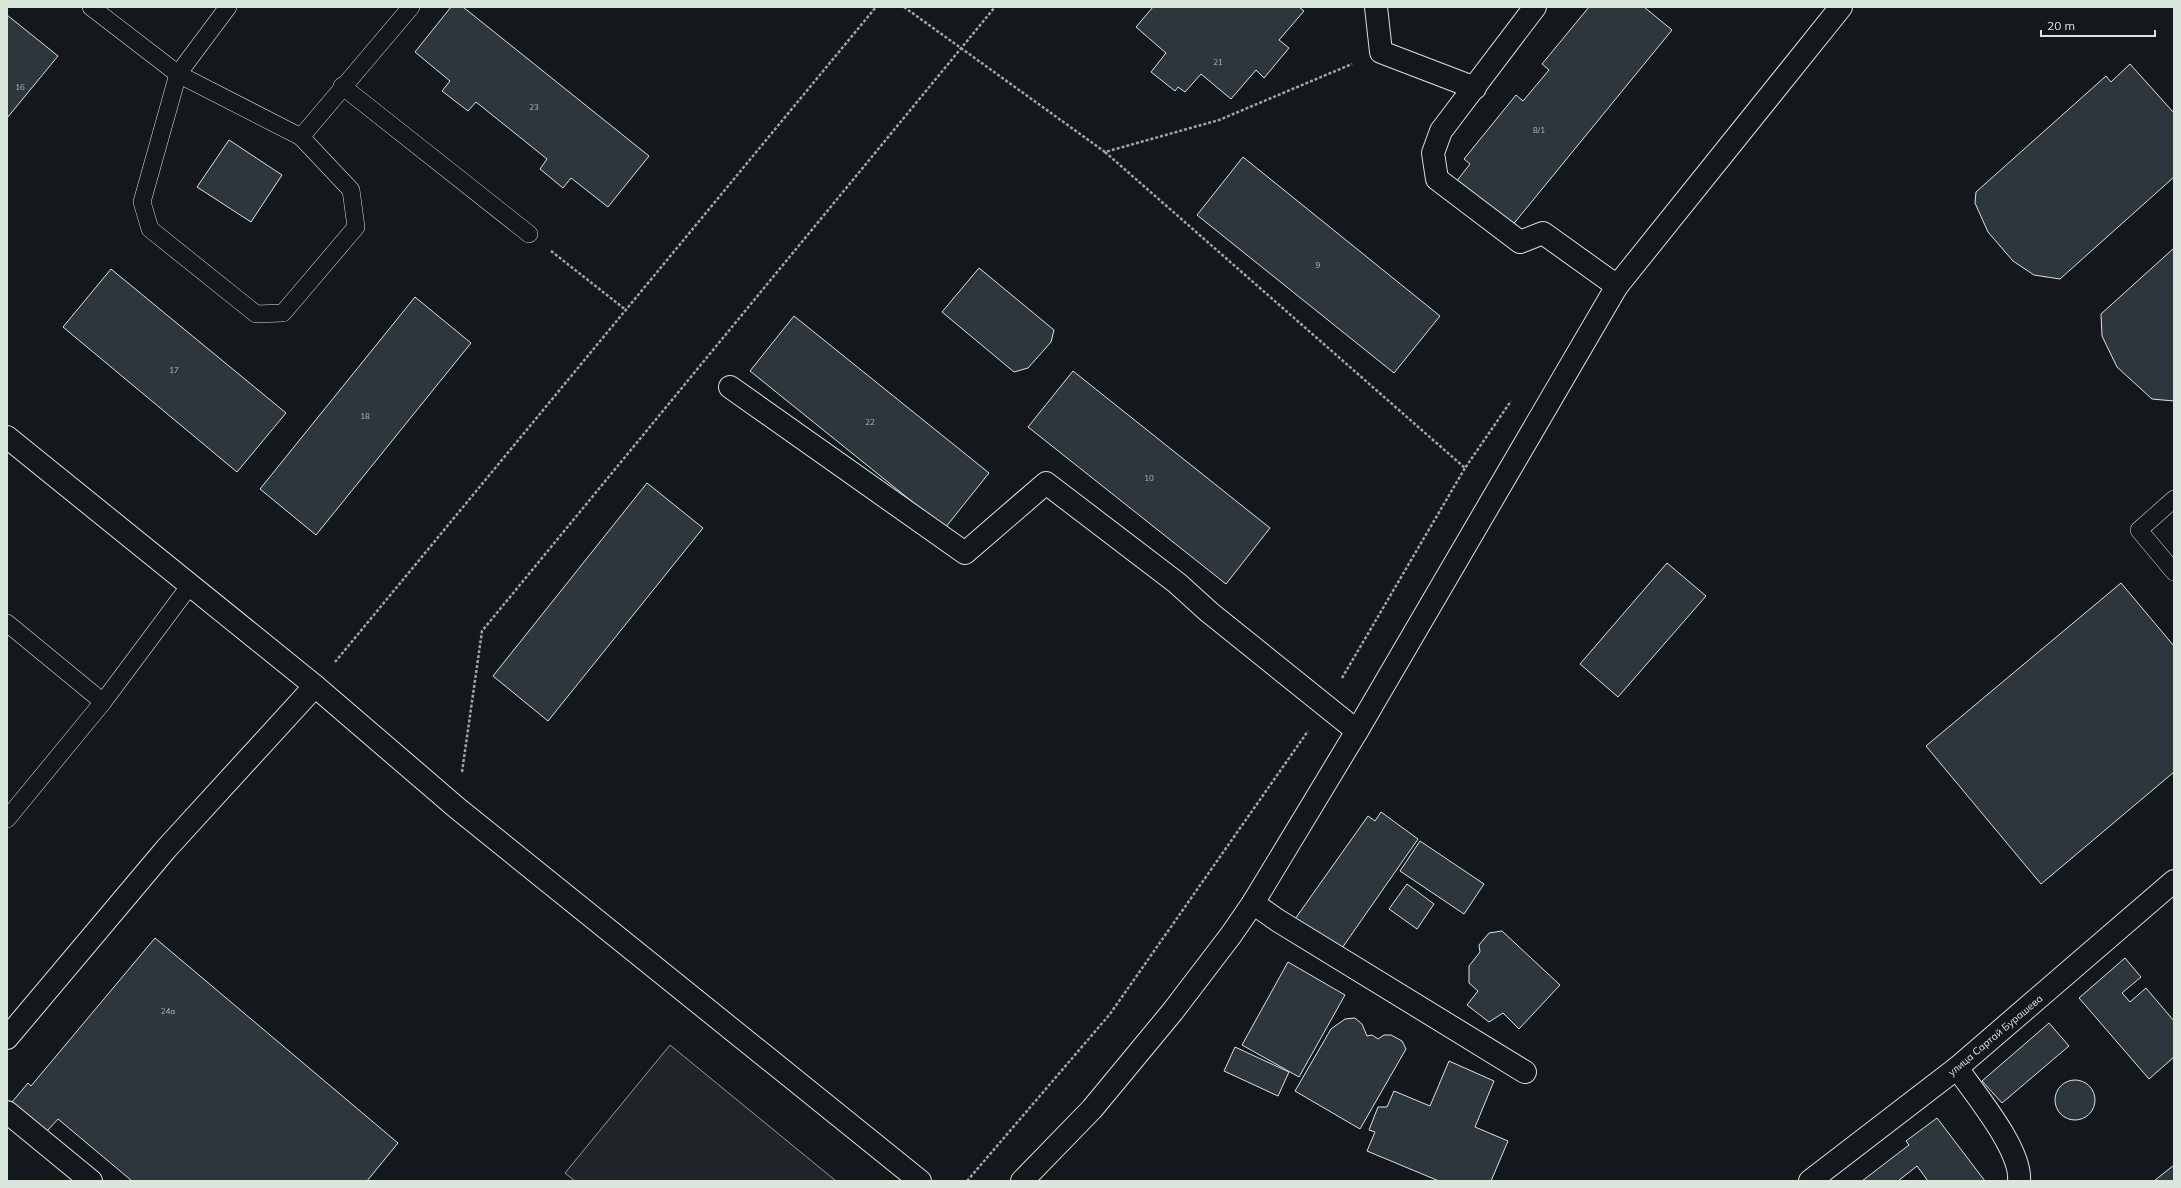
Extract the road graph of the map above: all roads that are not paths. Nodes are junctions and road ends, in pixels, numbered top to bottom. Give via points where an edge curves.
1 (91, 7) edge
2 (228, 7) edge
3 (411, 7) edge
4 (1376, 7) edge
5 (1535, 7) edge
6 (1841, 7) edge
7 (178, 74) junction
8 (342, 86) junction
9 (1475, 88) junction
10 (301, 137) junction
11 (529, 234) road end
12 (1617, 286) junction
13 (730, 387) dead end
14 (7, 437) edge
15 (2174, 499) edge
16 (2174, 572) edge
17 (191, 584) junction
18 (7, 622) edge
19 (315, 686) junction
20 (103, 702) junction
21 (1357, 730) junction
22 (7, 819) edge
23 (2174, 881) edge
24 (1253, 903) junction
25 (7, 1038) edge
26 (1957, 1068) junction
27 (1525, 1072) dead end
28 (7, 1112) edge
29 (91, 1181) edge
30 (920, 1181) edge
31 (1022, 1181) edge
32 (1810, 1181) edge
33 (2019, 1181) edge

1 - 7 lane
2 - 7 lane
3 - 8 lane
4 - 9 street via 1381,52
5 - 9 street
6 - 12 street
7 - 10 lane
7 - 10 lane via 142,202 150,229 256,314 283,313 356,227 351,190
8 - 10 lane
8 - 11 lane
9 - 12 street via 1441,131 1432,153 1437,179 1520,242 1543,233
12 - 21 street
13 - 21 street via 966,552 1046,483 1177,583 1209,612
14 - 17 street
15 - 16 lane via 2139,530
17 - 19 street
17 - 20 lane
18 - 20 lane
19 - 25 street via 166,849
19 - 30 street via 457,808
20 - 22 lane
21 - 24 street
23 - 26 street, улица Сартай Бурашева
24 - 27 street
24 - 31 street via 1168,1018 1092,1109
26 - 32 street, улица Сартай Бурашева
26 - 33 street via 2009,1143 2020,1171
28 - 29 street

